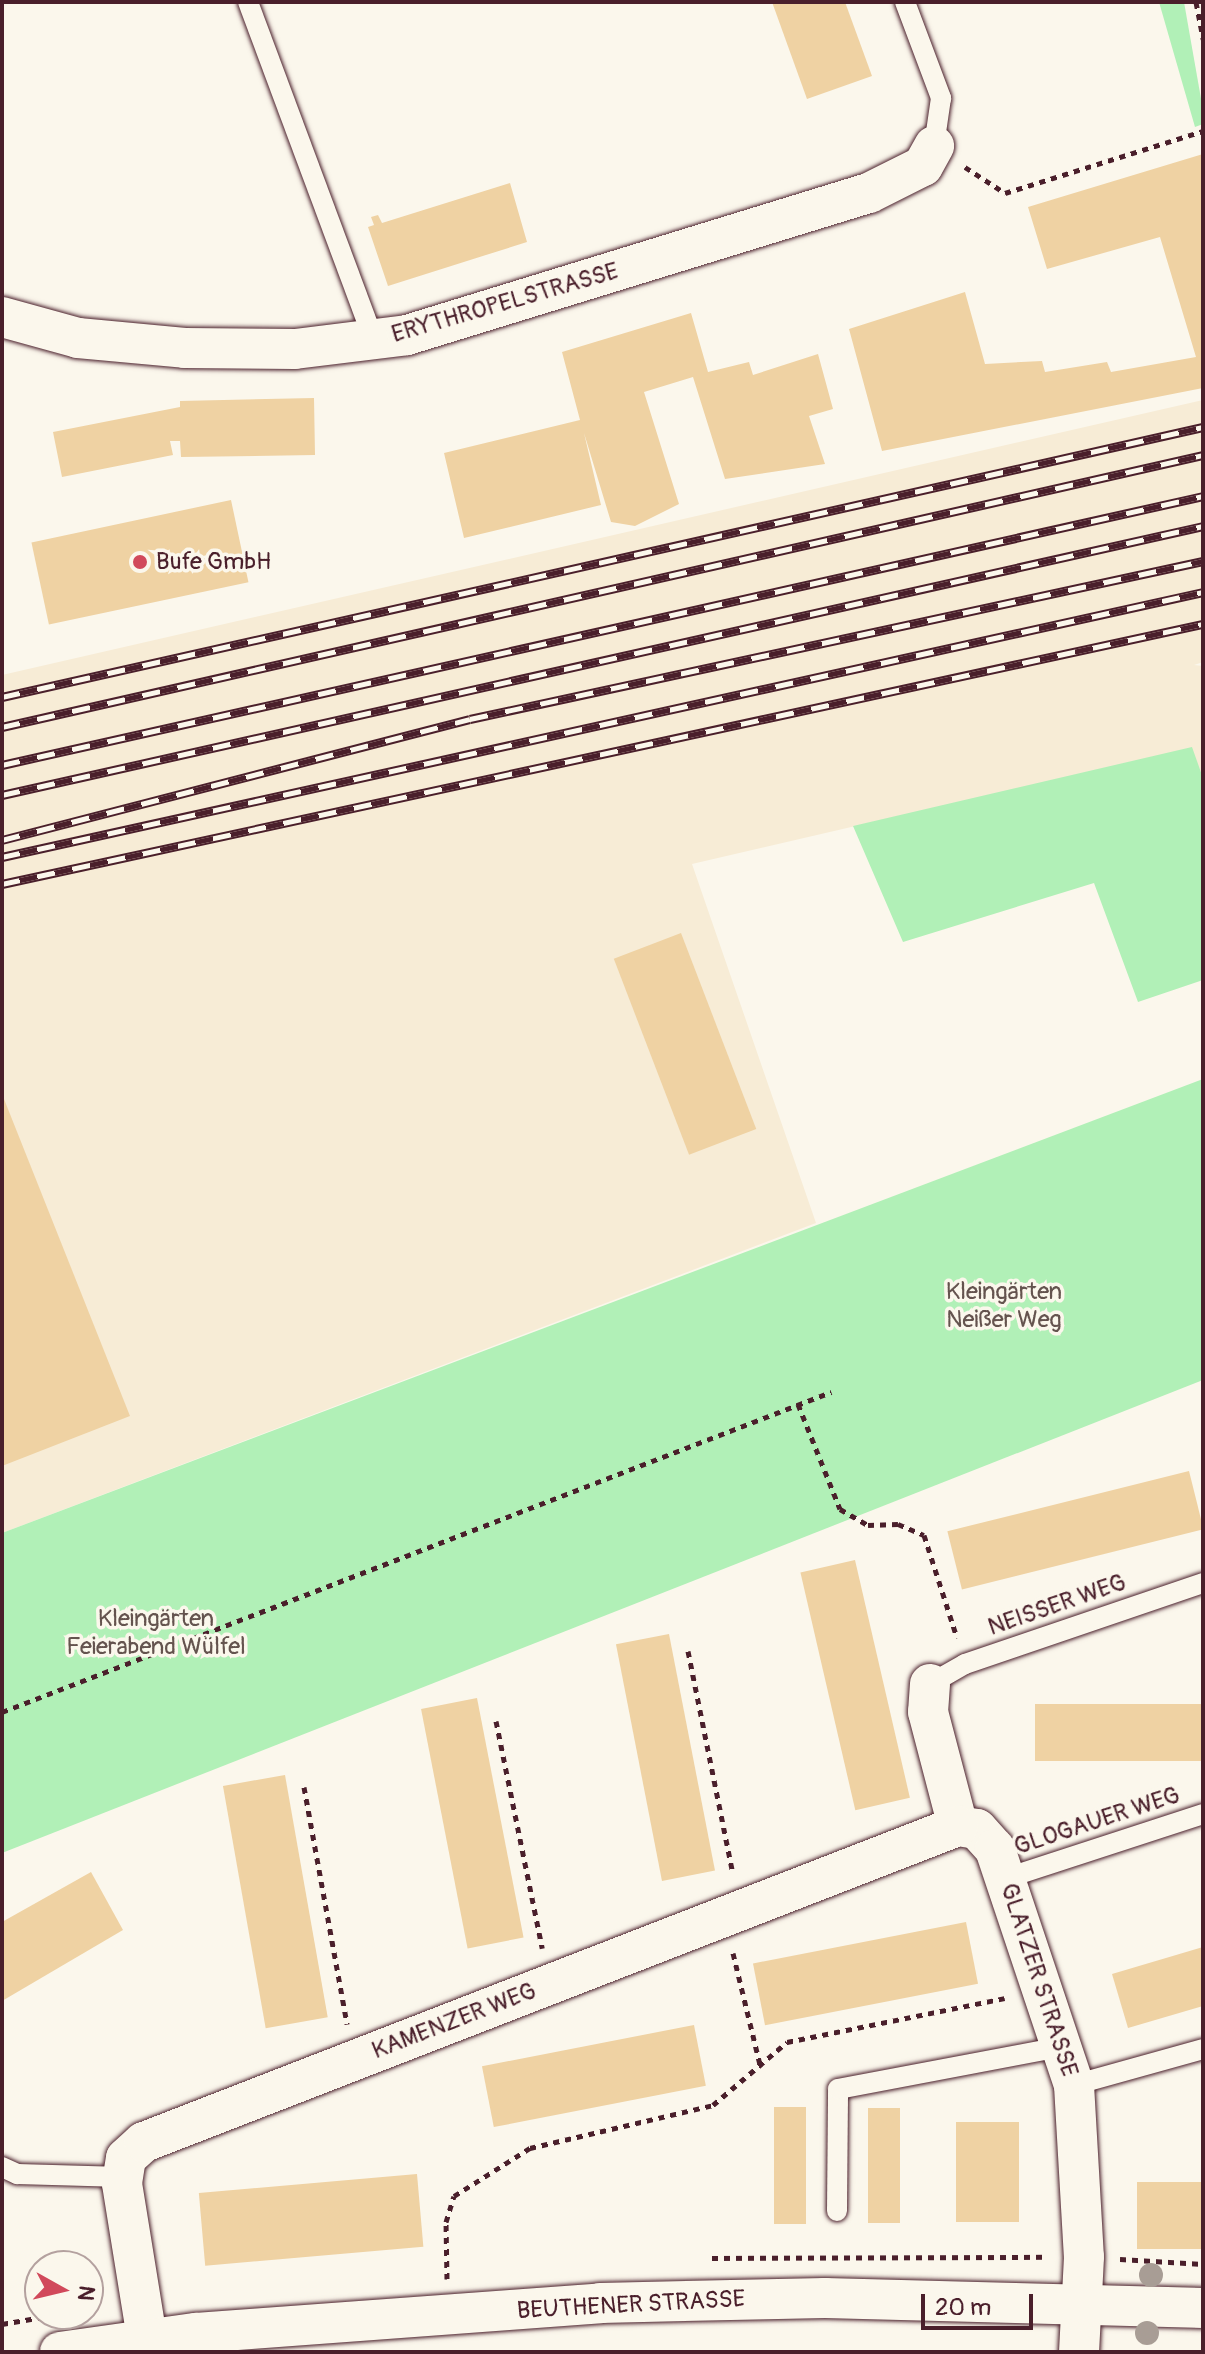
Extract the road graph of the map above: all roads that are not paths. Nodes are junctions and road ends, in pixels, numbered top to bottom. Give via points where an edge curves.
1 (248, 2) edge
2 (905, 2) edge
3 (934, 146) joint
4 (2, 317) edge
5 (373, 339) junction
6 (1203, 1583) edge
7 (930, 1684) joint
8 (1203, 1814) edge
9 (958, 1826) junction
10 (1007, 1878) junction
11 (1061, 2047) junction
12 (1203, 2049) edge
13 (1074, 2085) junction
14 (2, 2167) edge
15 (123, 2177) junction
16 (837, 2211) dead end
17 (1083, 2303) junction
18 (1203, 2308) edge
19 (54, 2334) edge
20 (147, 2338) junction
21 (196, 2342) edge
22 (1079, 2352) edge

1 - 5 lane
2 - 3 lane via 941,98
3 - 5 street, ERYTHROPELSTRASSE via 923,166 869,193 407,335
4 - 5 street, ERYTHROPELSTRASSE via 78,338 185,348 295,349
6 - 7 lane, NEISSER WEG via 965,1664
7 - 9 street via 928,1712
8 - 10 lane, GLOGAUER WEG
9 - 10 street, GLATZER STRASSE via 977,1829
9 - 15 street, KAMENZER WEG via 144,2142 126,2158
10 - 11 street, GLATZER STRASSE
11 - 13 street, GLATZER STRASSE
11 - 16 lane via 838,2089
12 - 13 lane
13 - 17 street, GLATZER STRASSE
14 - 15 lane via 17,2174
15 - 20 street
17 - 18 street, BEUTHENER STRASSE
17 - 21 street, BEUTHENER STRASSE via 825,2298 449,2316
17 - 22 street, GLATZER STRASSE
19 - 20 street, BEUTHENER STRASSE
20 - 21 street, BEUTHENER STRASSE

